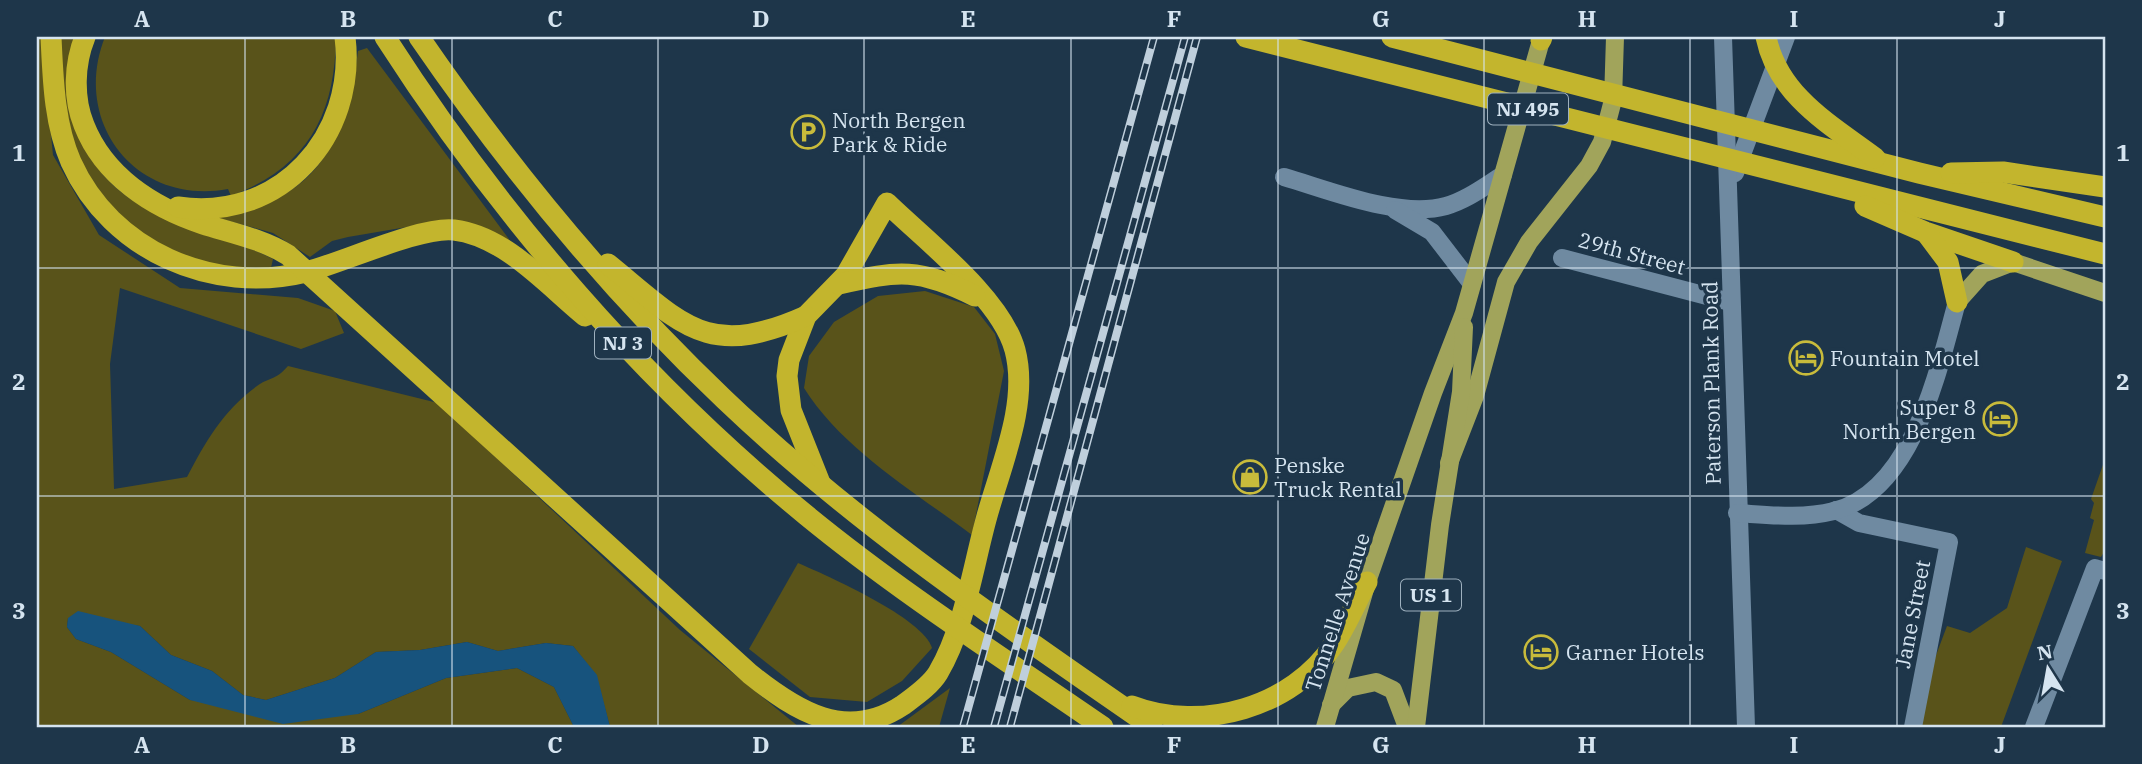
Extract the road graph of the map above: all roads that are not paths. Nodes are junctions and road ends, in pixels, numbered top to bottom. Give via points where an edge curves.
1 (51, 37) edge
2 (85, 37) edge
3 (345, 37) edge
4 (385, 37) edge
5 (419, 37) edge
6 (1246, 37) edge
7 (1392, 37) edge
8 (1425, 37) edge
9 (1615, 37) edge
10 (1723, 37) edge
11 (1766, 37) edge
12 (1786, 37) edge
13 (1542, 38) edge
14 (1450, 52) junction
15 (1882, 164) junction
16 (1919, 173) junction
17 (1503, 175) junction
18 (1284, 177) dead end
19 (1809, 181) junction
20 (1731, 187) junction
21 (2105, 187) edge
22 (163, 204) junction
23 (1382, 204) junction
24 (883, 212) junction
25 (2105, 217) edge
26 (563, 228) junction
27 (1925, 232) junction
28 (2105, 254) edge
29 (1562, 258) dead end
30 (2013, 262) junction
31 (307, 272) junction
32 (902, 273) junction
33 (839, 284) junction
34 (1472, 284) junction
35 (2105, 293) edge
36 (1730, 302) junction
37 (1957, 302) junction
38 (991, 304) junction
39 (1464, 313) junction
40 (806, 316) junction
41 (634, 356) junction
42 (1449, 463) junction
43 (820, 483) junction
44 (1836, 510) junction
45 (1737, 513) junction
46 (2100, 569) edge
47 (1367, 582) junction
48 (1096, 688) junction
49 (1331, 705) junction
50 (1103, 727) edge
51 (1152, 727) edge
52 (1325, 727) edge
53 (1407, 727) edge
54 (1416, 727) edge
55 (1746, 727) edge
56 (1913, 727) edge
57 (2034, 727) edge

1 - 31 highway via 58,118 71,162 94,200 127,233 171,261 200,272 249,279
2 - 22 highway via 76,84 88,136 109,169 141,195
3 - 22 highway via 340,105 302,168 273,190 241,204 204,209
4 - 41 highway, NJ 3 via 505,205
5 - 26 highway, NJ 3
6 - 19 highway, NJ 495
7 - 14 highway, NJ 495
8 - 14 highway
9 - 42 main road via 1613,100 1602,142 1506,282 1475,396
10 - 20 street, Paterson Plank Road
11 - 15 highway via 1784,80 1806,106
12 - 20 street
13 - 17 main road, Tonnelle Avenue / US 1
14 - 15 highway, NJ 495
15 - 16 highway, NJ 495
16 - 21 highway via 2003,172
16 - 25 highway, NJ 495
17 - 23 street via 1446,206
17 - 34 main road, Tonnelle Avenue / US 1
18 - 23 street
19 - 27 highway
19 - 28 highway, NJ 495
20 - 36 street, Paterson Plank Road
22 - 31 highway via 199,222 275,247
23 - 34 street via 1432,232
24 - 32 highway via 876,236 879,256 888,268
24 - 33 highway
24 - 38 highway
26 - 40 highway via 681,323 702,333 746,337
26 - 43 highway, NJ 3 via 675,352
27 - 30 highway
27 - 37 highway via 1948,262
29 - 36 street, 29th Street
30 - 35 main road
30 - 37 main road via 1982,274
31 - 38 highway via 750,674 784,701 825,720 838,721 862,722 891,712 919,694 937,675 960,618 1014,418 1019,383 1012,342
31 - 41 highway via 436,231 467,232 506,251
32 - 33 highway
32 - 38 highway via 941,280
33 - 40 highway
34 - 39 main road, Tonnelle Avenue / US 1
36 - 45 street, Paterson Plank Road
37 - 44 street via 1929,400 1899,459 1870,492
39 - 42 main road, Tonnelle Avenue / US 1 via 1461,391
39 - 47 main road, Tonnelle Avenue / US 1
40 - 43 highway via 789,360 788,394 795,425
41 - 50 highway, NJ 3 via 806,515 916,598
42 - 54 main road, Tonnelle Avenue / US 1
43 - 48 highway, NJ 3 via 926,568
44 - 45 street via 1814,515
44 - 56 street, Jane Street via 1859,523 1949,542
45 - 55 street, Paterson Plank Road
46 - 57 street
47 - 48 highway via 1334,645 1315,666 1287,689 1250,707 1204,716 1174,716 1142,709
47 - 49 main road, Tonnelle Avenue / US 1
48 - 51 highway, NJ 3
49 - 52 main road, Tonnelle Avenue / US 1
49 - 53 main road via 1348,688 1376,682 1393,690

